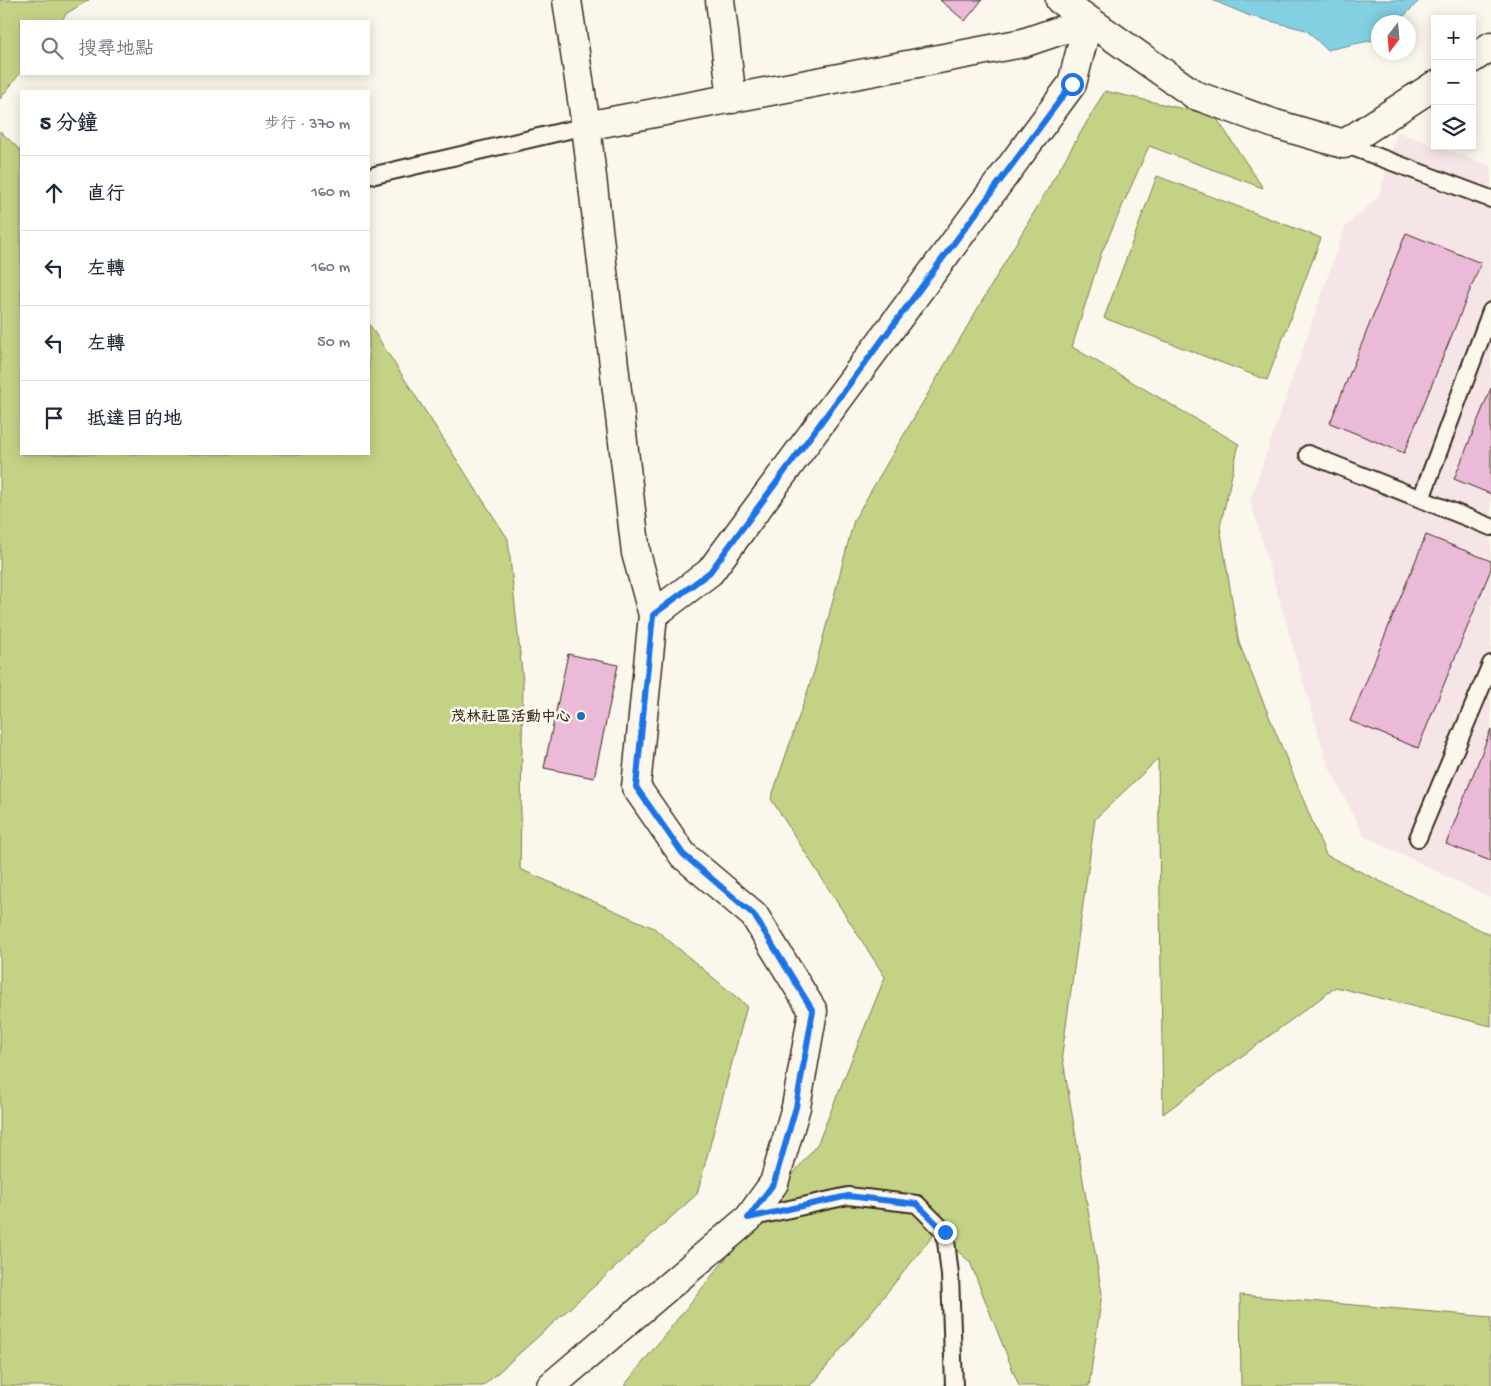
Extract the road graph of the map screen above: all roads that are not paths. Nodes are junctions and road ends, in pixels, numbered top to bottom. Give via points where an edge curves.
1 (568, 0) edge
2 (720, 0) edge
3 (1060, 0) edge
4 (1088, 21) junction
5 (1491, 46) edge
6 (1476, 56) edge
7 (1431, 88) edge
8 (732, 99) junction
9 (586, 126) junction
10 (1344, 144) junction
11 (376, 175) dead end
12 (1491, 199) edge
13 (1491, 311) edge
14 (1308, 454) dead end
15 (1421, 499) junction
16 (1491, 527) edge
17 (653, 615) junction
18 (1491, 664) edge
19 (1418, 838) dead end
20 (748, 1218) junction
21 (551, 1386) edge
22 (954, 1386) edge

1 - 9 street
2 - 8 street
3 - 4 street
4 - 8 street via 1023,43
4 - 10 street via 1195,95 1275,124
4 - 17 street via 1072,84 710,572
5 - 6 street
7 - 10 street
8 - 9 street
9 - 11 lane
9 - 17 street via 636,553
10 - 12 lane
13 - 15 lane
14 - 15 lane
15 - 16 lane
17 - 20 street via 636,787 683,854 754,915 813,1011 796,1107 774,1183
18 - 19 lane
20 - 21 street
20 - 22 lane via 848,1196 917,1204 945,1232

